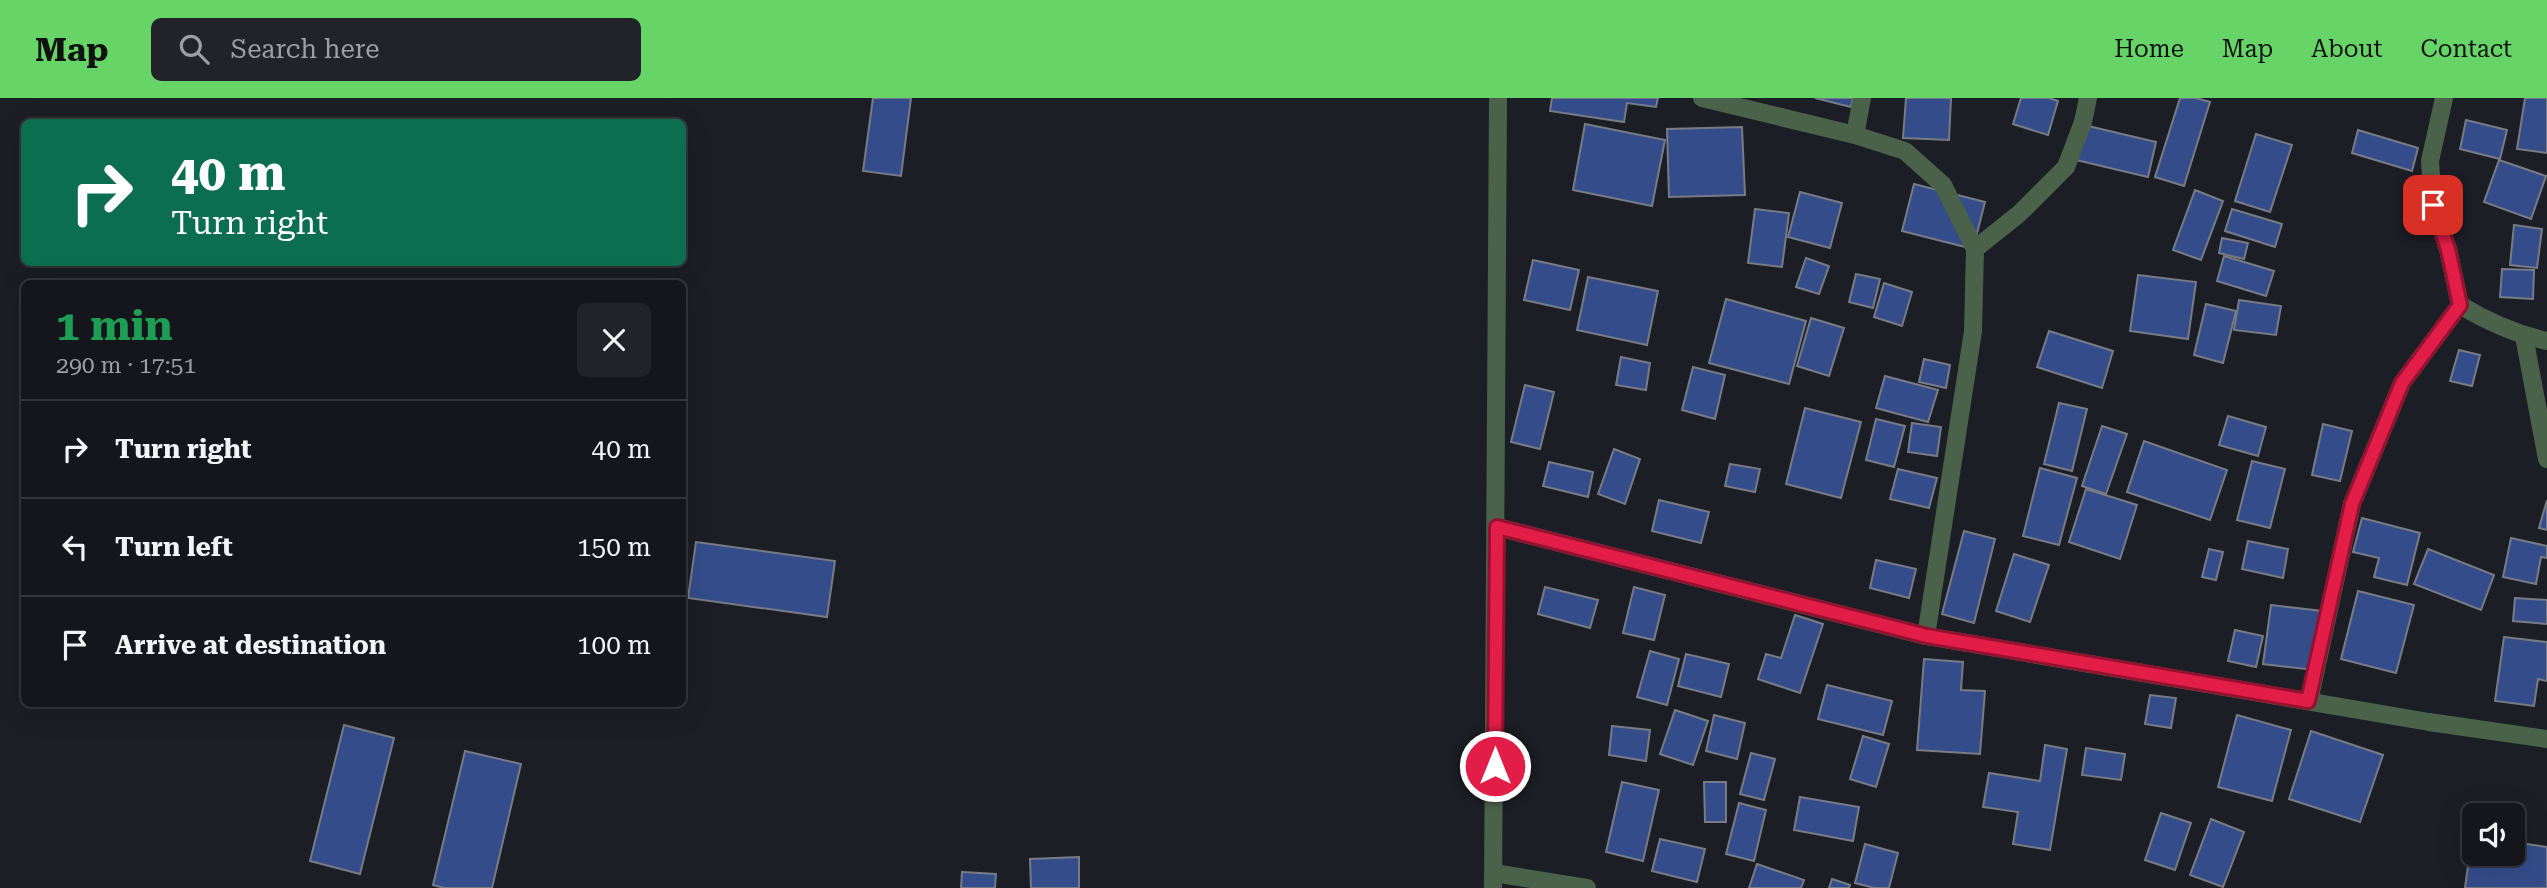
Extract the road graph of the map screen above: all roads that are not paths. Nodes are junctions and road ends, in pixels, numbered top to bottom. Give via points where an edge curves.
1 (1498, 98) edge
2 (1702, 98) edge
3 (1862, 98) edge
4 (2088, 98) edge
5 (2444, 98) edge
6 (1855, 135) junction
7 (1975, 249) junction
8 (2460, 305) junction
9 (2524, 336) junction
10 (2547, 341) edge
11 (2547, 459) edge
12 (1497, 527) junction
13 (1927, 636) junction
14 (2308, 701) junction
15 (2547, 738) edge
16 (1493, 880) edge
17 (1587, 888) edge

1 - 12 street
2 - 6 street
3 - 6 street
4 - 7 street via 2066,167
5 - 8 street via 2430,162 2433,205
6 - 7 street via 1905,151 1942,185
7 - 13 street via 1973,331
8 - 9 street via 2487,322
8 - 14 street via 2402,383 2352,504
9 - 10 street
9 - 11 street
12 - 13 street
12 - 16 street
13 - 14 street
14 - 15 street
16 - 17 street

